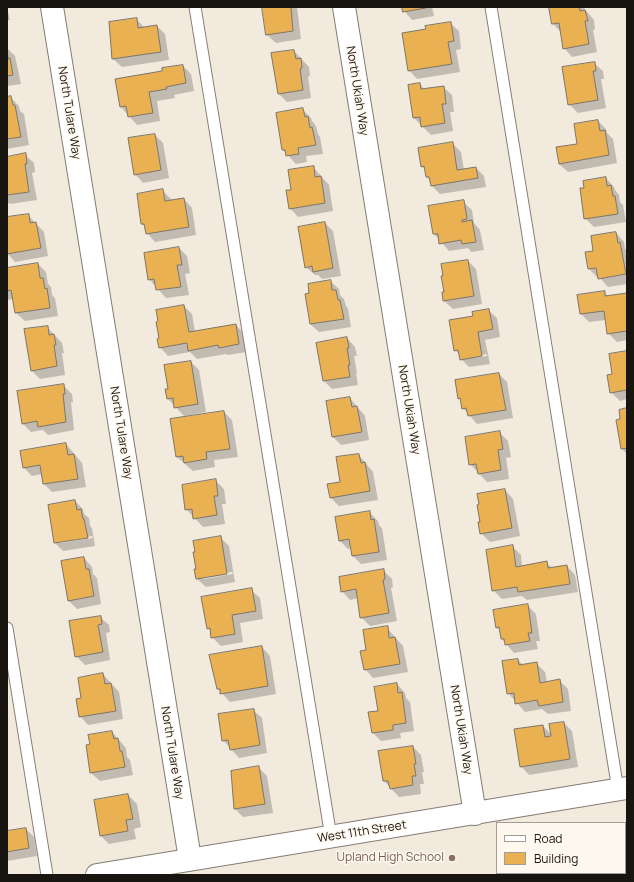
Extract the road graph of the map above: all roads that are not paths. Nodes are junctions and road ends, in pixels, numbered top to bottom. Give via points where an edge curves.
1 (52, 7) edge
2 (195, 7) edge
3 (344, 7) edge
4 (491, 7) edge
5 (7, 628) edge
6 (622, 789) edge
7 (475, 814) junction
8 (331, 837) junction
9 (190, 859) junction
10 (47, 875) edge
11 (97, 875) edge

1 - 9 street, North Tulare Way
2 - 8 lane
3 - 7 street, North Ukiah Way
4 - 6 lane
5 - 10 lane
6 - 7 street, West 11th Street
7 - 8 street, West 11th Street
8 - 9 street, West 11th Street
9 - 11 street, West 11th Street

